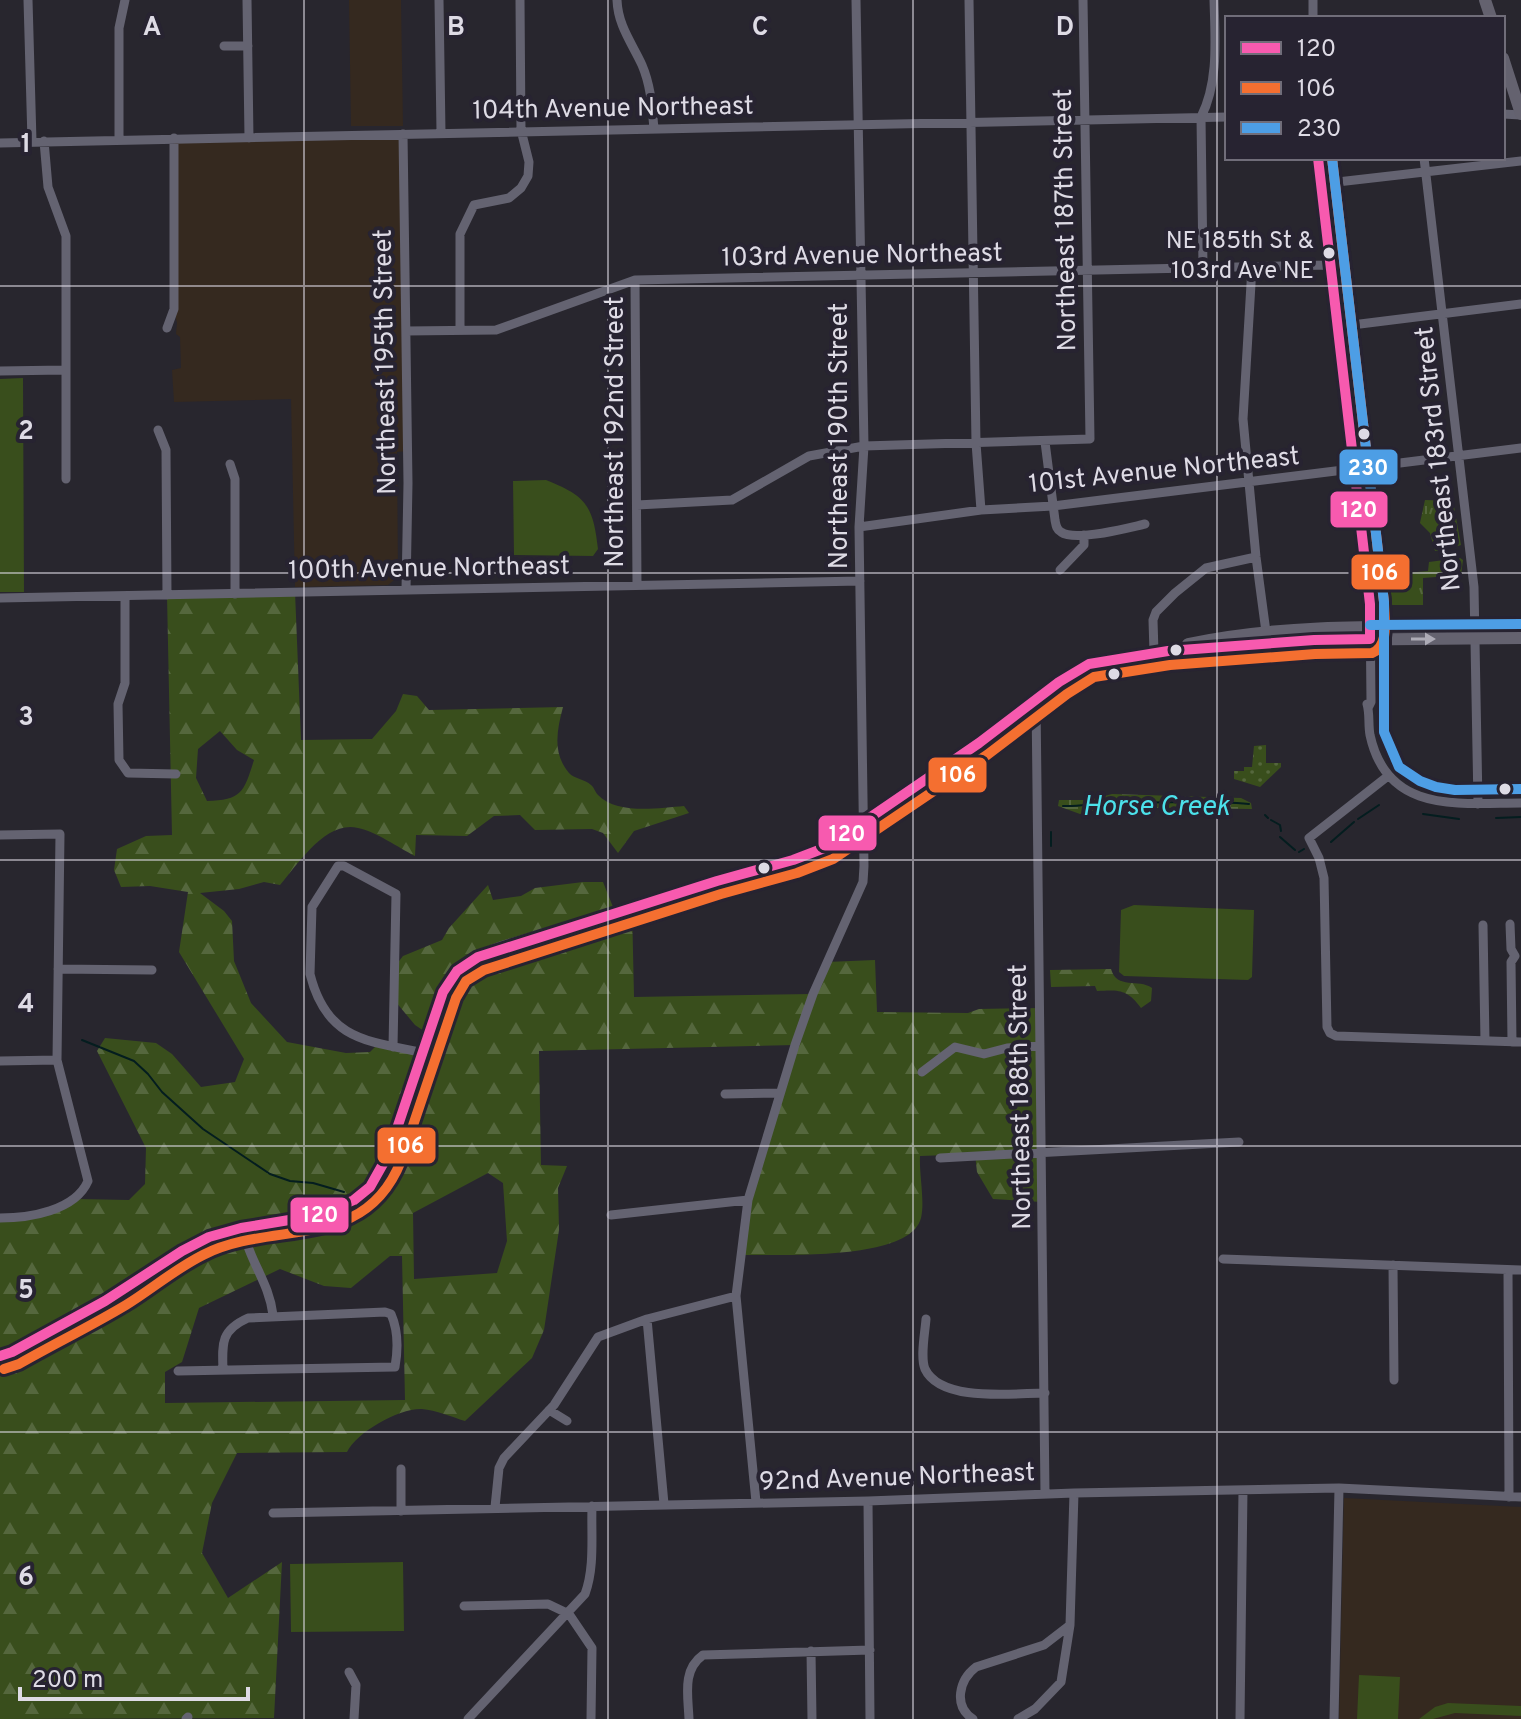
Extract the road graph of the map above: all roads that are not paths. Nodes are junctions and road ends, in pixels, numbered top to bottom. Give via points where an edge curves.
1 (28, 0) edge
2 (125, 0) edge
3 (247, 0) edge
4 (439, 0) edge
5 (520, 0) edge
6 (617, 0) edge
7 (856, 0) edge
8 (969, 0) edge
9 (1083, 0) edge
10 (1214, 0) edge
11 (224, 46) dead end
12 (248, 46) junction
13 (1505, 64) edge
14 (1521, 114) edge
15 (1201, 117) junction
16 (1225, 117) edge
17 (1085, 119) junction
18 (971, 122) junction
19 (858, 124) junction
20 (654, 129) junction
21 (521, 130) junction
22 (441, 132) junction
23 (403, 134) junction
24 (174, 138) junction
25 (249, 138) junction
26 (119, 139) junction
27 (32, 141) junction
28 (44, 141) junction
29 (0, 143) edge
30 (1318, 160) edge
31 (1424, 160) edge
32 (1521, 161) edge
33 (1426, 172) junction
34 (1320, 184) junction
35 (1329, 265) junction
36 (1252, 267) junction
37 (1203, 268) junction
38 (1087, 272) junction
39 (973, 274) junction
40 (861, 276) junction
41 (635, 280) junction
42 (1521, 304) edge
43 (1443, 314) junction
44 (1336, 327) junction
45 (167, 328) dead end
46 (460, 330) junction
47 (406, 331) junction
48 (64, 370) junction
49 (0, 371) edge
50 (158, 430) dead end
51 (1045, 442) junction
52 (976, 443) junction
53 (864, 446) junction
54 (1521, 448) edge
55 (1460, 455) junction
56 (230, 464) dead end
57 (1354, 469) junction
58 (66, 479) dead end
59 (1248, 482) junction
60 (637, 505) junction
61 (1053, 506) junction
62 (981, 510) junction
63 (1145, 524) dead end
64 (859, 527) junction
65 (1084, 535) junction
66 (1256, 557) junction
67 (1060, 570) dead end
68 (860, 581) junction
69 (637, 584) junction
70 (406, 589) junction
71 (235, 594) junction
72 (167, 595) junction
73 (125, 596) junction
74 (0, 598) edge
75 (1521, 627) edge
76 (1266, 632) junction
77 (1476, 633) junction
78 (1370, 638) junction
79 (1521, 638) edge
80 (1154, 653) junction
81 (1036, 700) junction
82 (176, 774) dead end
83 (1388, 776) junction
84 (1521, 803) edge
85 (1478, 804) junction
86 (862, 825) junction
87 (0, 835) edge
88 (1510, 924) dead end
89 (1483, 925) dead end
90 (58, 969) junction
91 (152, 970) dead end
92 (1485, 1041) junction
93 (1517, 1042) edge
94 (1040, 1046) junction
95 (393, 1047) junction
96 (420, 1052) junction
97 (57, 1060) junction
98 (0, 1061) edge
99 (922, 1072) dead end
100 (780, 1093) junction
101 (725, 1094) dead end
102 (1239, 1142) dead end
103 (1041, 1154) junction
104 (940, 1158) dead end
105 (748, 1200) junction
106 (611, 1215) dead end
107 (0, 1218) edge
108 (243, 1227) junction
109 (1223, 1259) dead end
110 (1393, 1265) junction
111 (1508, 1270) junction
112 (1521, 1270) edge
113 (736, 1296) junction
114 (273, 1315) junction
115 (647, 1319) junction
116 (926, 1319) dead end
117 (0, 1356) edge
118 (223, 1370) junction
119 (178, 1371) dead end
120 (1394, 1380) dead end
121 (1045, 1393) junction
122 (549, 1410) junction
123 (567, 1421) dead end
124 (401, 1469) dead end
125 (1339, 1488) junction
126 (1243, 1490) junction
127 (1074, 1493) junction
128 (1045, 1494) junction
129 (1509, 1497) junction
130 (1521, 1497) edge
131 (868, 1501) junction
132 (756, 1502) junction
133 (664, 1504) junction
134 (592, 1506) junction
135 (495, 1507) junction
136 (401, 1511) junction
137 (273, 1513) dead end
138 (464, 1606) dead end
139 (569, 1614) junction
140 (1070, 1625) junction
141 (870, 1650) junction
142 (811, 1651) junction
143 (349, 1672) dead end
144 (354, 1719) edge
145 (468, 1719) edge
146 (591, 1719) edge
147 (689, 1719) edge
148 (812, 1719) edge
149 (870, 1719) edge
150 (973, 1719) edge
151 (1018, 1719) edge
152 (1240, 1719) edge
153 (1334, 1719) edge

1 - 27 street
2 - 26 street via 119,28
3 - 12 street
4 - 22 street
5 - 21 street
6 - 20 street via 623,30 650,92
7 - 19 street, Northeast 190th Street
8 - 18 street
9 - 17 street, Northeast 187th Street
10 - 15 street via 1214,68
11 - 12 street
12 - 25 street
13 - 14 main road
15 - 16 street, 104th Avenue Northeast
15 - 17 street, 104th Avenue Northeast
15 - 37 street
17 - 18 street, 104th Avenue Northeast
17 - 38 street, Northeast 187th Street
18 - 19 street, 104th Avenue Northeast
18 - 39 street
19 - 20 street, 104th Avenue Northeast
19 - 40 street, Northeast 190th Street
20 - 21 street, 104th Avenue Northeast
21 - 22 street, 104th Avenue Northeast
21 - 46 street via 529,162 521,188 509,198 474,205 460,234
22 - 23 street, 104th Avenue Northeast
23 - 25 street, 104th Avenue Northeast
23 - 47 street, Northeast 195th Street
24 - 25 street, 104th Avenue Northeast
24 - 26 street, 104th Avenue Northeast
24 - 45 street via 174,309
26 - 28 street, 104th Avenue Northeast
27 - 28 street, 104th Avenue Northeast
27 - 29 street, 104th Avenue Northeast
28 - 48 street via 48,187 66,236
30 - 34 street
31 - 33 street, Northeast 183rd Street
32 - 33 street
33 - 34 street
33 - 43 street, Northeast 183rd Street
34 - 35 street
35 - 36 street, 103rd Avenue Northeast
35 - 44 street
36 - 37 street, 103rd Avenue Northeast
36 - 59 street via 1243,419
37 - 38 street, 103rd Avenue Northeast
38 - 39 street, 103rd Avenue Northeast
38 - 51 street, Northeast 187th Street via 1090,439
39 - 40 street, 103rd Avenue Northeast
39 - 52 street
40 - 41 street, 103rd Avenue Northeast
40 - 53 street, Northeast 190th Street
41 - 46 street, 103rd Avenue Northeast via 511,326
41 - 60 street, Northeast 192nd Street
42 - 43 street
43 - 44 street
43 - 55 street, Northeast 183rd Street
44 - 57 street
46 - 47 street, 103rd Avenue Northeast
47 - 70 street, Northeast 195th Street
48 - 49 street
48 - 58 street
50 - 72 street via 166,450
51 - 52 street
51 - 61 street
52 - 53 street
52 - 62 street
53 - 60 street via 809,456 732,500
53 - 64 street, Northeast 190th Street
54 - 55 street, 101st Avenue Northeast
55 - 57 street, 101st Avenue Northeast
55 - 77 street, Northeast 183rd Street
56 - 71 street via 235,479
57 - 59 street, 101st Avenue Northeast
57 - 78 street
59 - 61 street, 101st Avenue Northeast
59 - 66 street
60 - 69 street, Northeast 192nd Street
61 - 62 street, 101st Avenue Northeast
61 - 65 street via 1063,534
62 - 64 street, 101st Avenue Northeast
63 - 65 street
64 - 68 street, Northeast 190th Street
65 - 67 street via 1084,545
66 - 76 street
66 - 80 street via 1206,568 1175,593 1153,620
68 - 69 street, 100th Avenue Northeast
68 - 86 street, Northeast 190th Street
69 - 70 street, 100th Avenue Northeast
70 - 71 street, 100th Avenue Northeast
71 - 72 street, 100th Avenue Northeast
72 - 73 street, 100th Avenue Northeast
73 - 74 street, 100th Avenue Northeast
73 - 82 street via 119,760 128,773
75 - 77 main road
76 - 78 main road
76 - 80 main road
77 - 78 main road
77 - 79 main road
77 - 85 street, Northeast 183rd Street
78 - 80 main road
78 - 83 street via 1370,735
80 - 81 main road via 1089,664
81 - 86 main road
81 - 94 street, Northeast 188th Street
83 - 85 street via 1432,801
83 - 92 street via 1309,838 1324,878 1327,1027 1336,1036
84 - 85 street
86 - 96 main road via 793,860 478,957 452,976
86 - 100 street, Northeast 190th Street via 863,882 813,994
87 - 90 street via 60,834
88 - 93 street
89 - 92 street
90 - 91 street
90 - 97 street
92 - 93 street
94 - 99 street via 984,1054 955,1047
94 - 103 street, Northeast 188th Street
95 - 95 street via 338,1028 312,984 312,907 338,866 396,894
95 - 96 street
96 - 108 main road via 400,1124 371,1185 325,1214
97 - 98 street
97 - 107 street via 88,1181 75,1199 47,1211
100 - 101 street
100 - 105 street
102 - 103 street
103 - 104 street
103 - 121 street, Northeast 188th Street
105 - 106 street
105 - 113 street
108 - 114 street
108 - 117 main road via 201,1241
109 - 110 street
110 - 111 street
110 - 120 street
111 - 112 street
111 - 129 street
113 - 115 street
113 - 132 street
114 - 118 street via 233,1324 223,1345
114 - 118 street via 391,1314 395,1367
115 - 122 street via 598,1337
115 - 133 street
116 - 121 street via 924,1367 942,1384 969,1394
118 - 119 street
121 - 128 street, Northeast 188th Street
122 - 123 street
122 - 135 street via 504,1458
124 - 136 street
125 - 126 street, 92nd Avenue Northeast
125 - 129 street, 92nd Avenue Northeast
125 - 153 street
126 - 127 street, 92nd Avenue Northeast
126 - 152 street
127 - 128 street, 92nd Avenue Northeast
127 - 140 street
128 - 131 street, 92nd Avenue Northeast
129 - 130 street, 92nd Avenue Northeast
131 - 132 street, 92nd Avenue Northeast
131 - 141 street
132 - 133 street, 92nd Avenue Northeast
133 - 134 street, 92nd Avenue Northeast
134 - 135 street, 92nd Avenue Northeast
134 - 139 street via 590,1581
135 - 136 street, 92nd Avenue Northeast
136 - 137 street, 92nd Avenue Northeast
138 - 139 street via 548,1604
139 - 145 street
139 - 146 street via 592,1648
140 - 150 street via 1044,1645 968,1673 961,1703 964,1714
140 - 151 street via 1061,1682
141 - 142 street
141 - 149 street
142 - 147 street via 703,1655 688,1672
142 - 148 street
143 - 144 street via 356,1685

